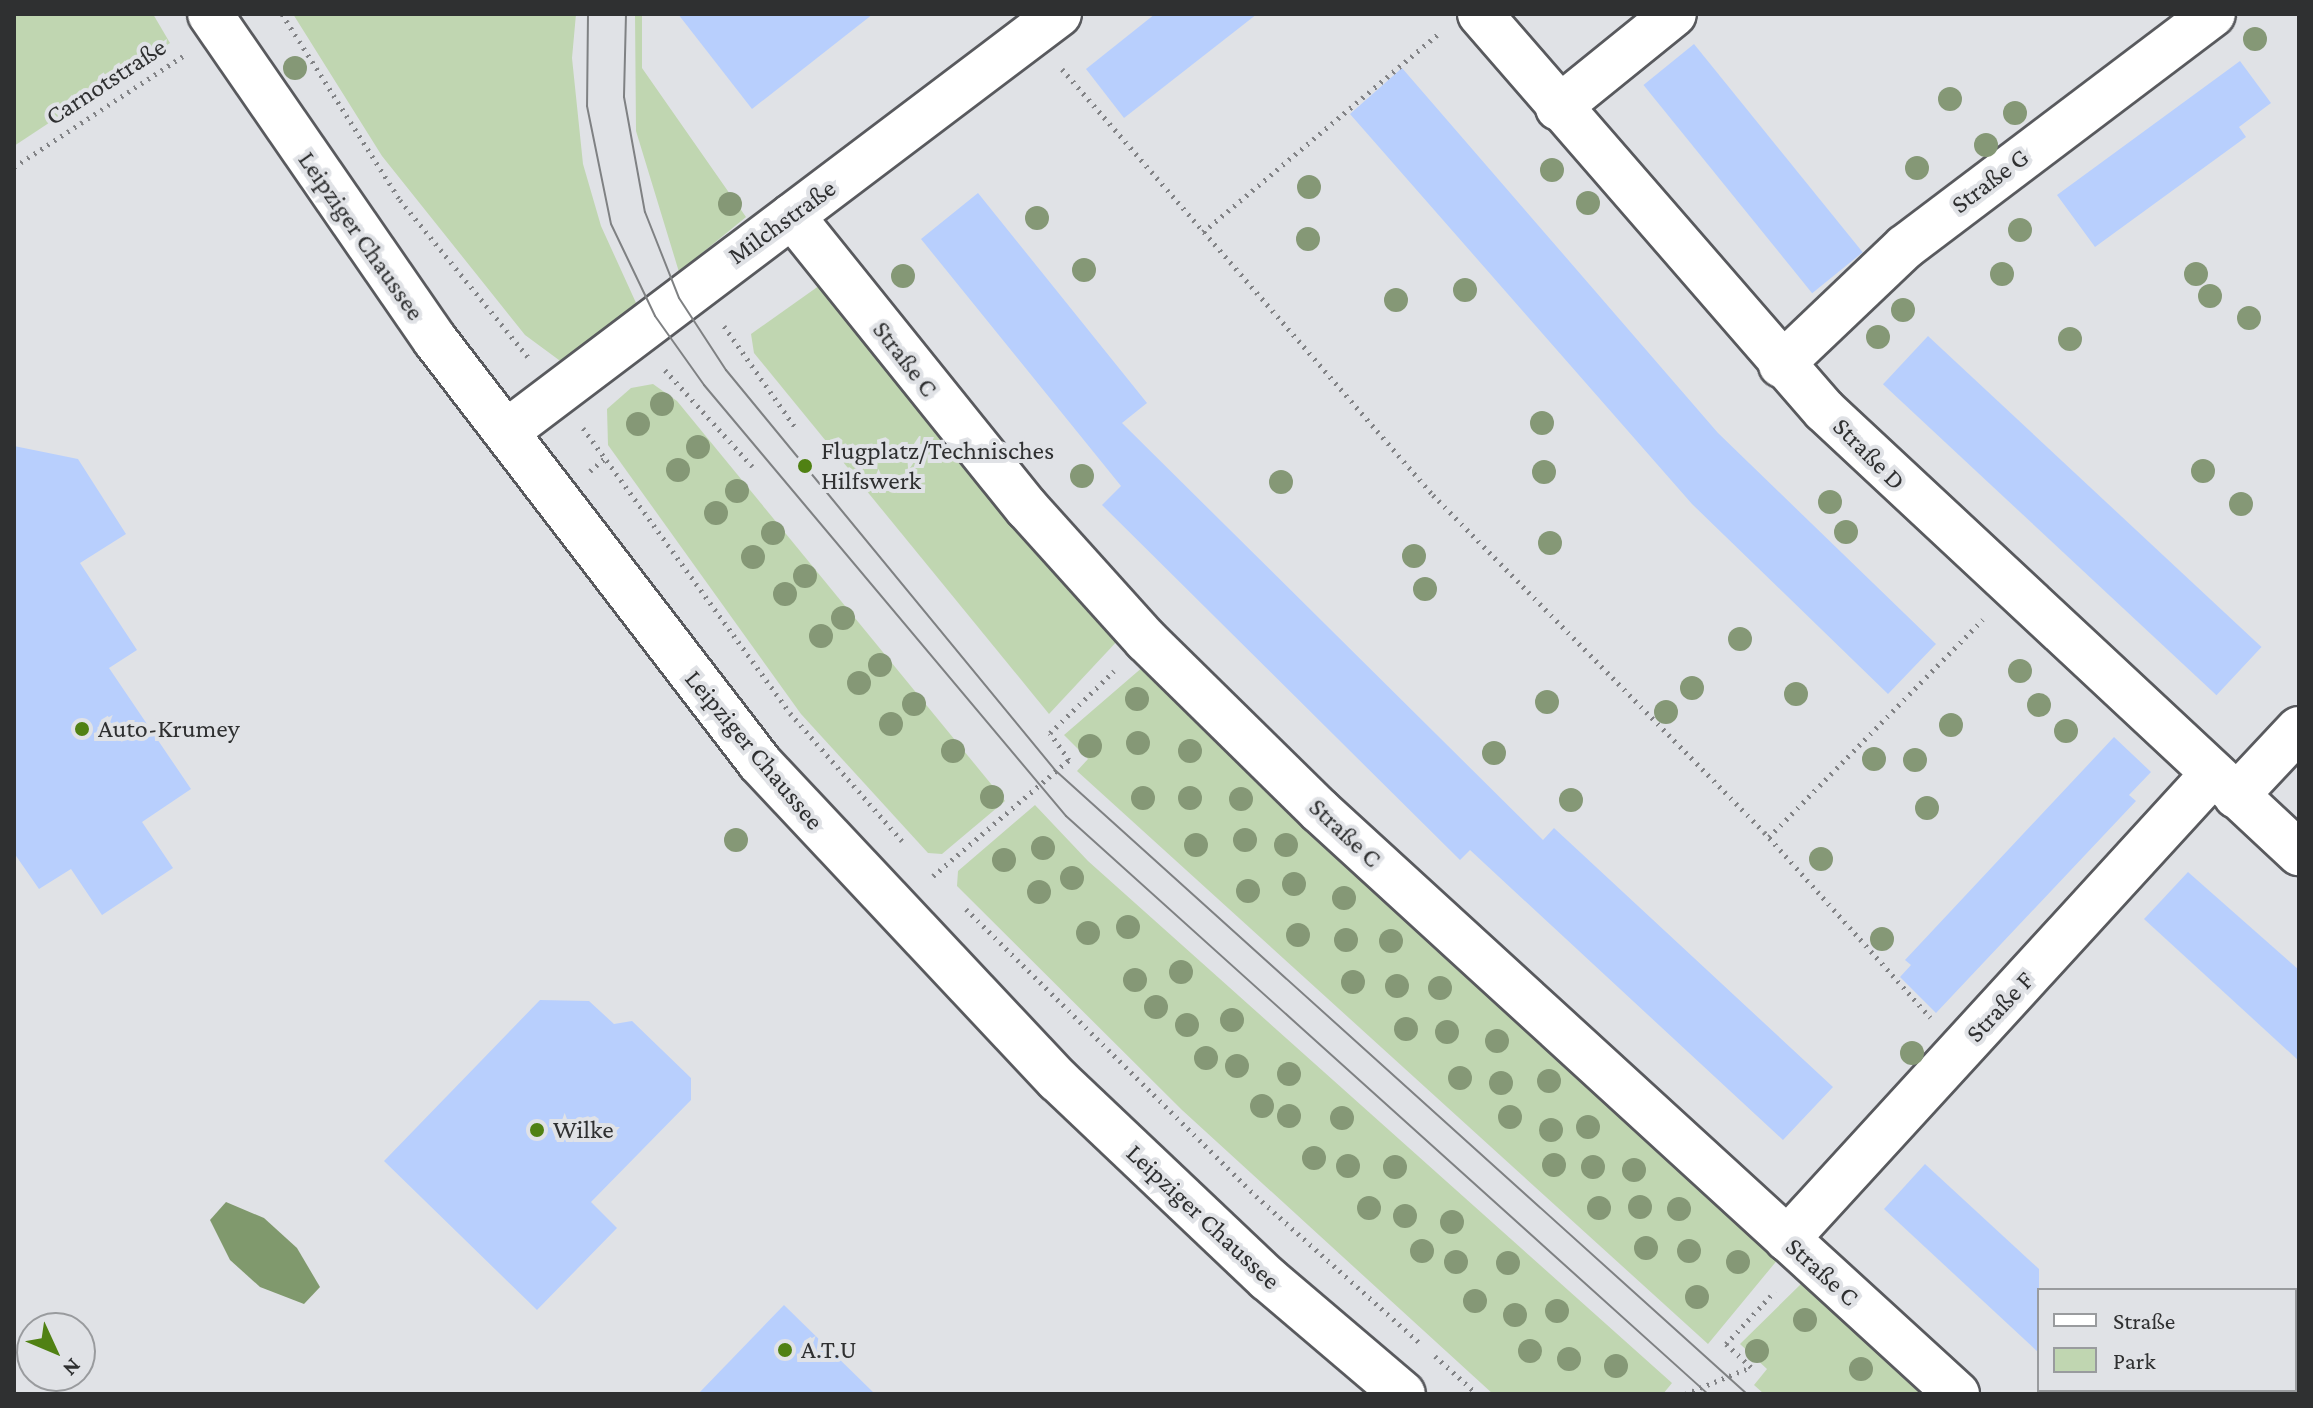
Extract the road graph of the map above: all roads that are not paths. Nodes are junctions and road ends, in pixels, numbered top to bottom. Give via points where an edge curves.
1 (1674, 14) edge
2 (2213, 14) edge
3 (1465, 19) edge
4 (216, 22) edge
5 (1046, 24) edge
6 (1558, 108) junction
7 (792, 216) junction
8 (1781, 365) junction
9 (506, 432) junction
10 (2299, 729) edge
11 (2225, 785) junction
12 (2299, 853) edge
13 (1797, 1248) junction
14 (1403, 1394) edge
15 (1957, 1394) edge

1 - 6 street
2 - 8 street, Straße G via 1905,247
3 - 6 street, Straße D
4 - 9 street, Leipziger Chaussee via 365,244
5 - 7 street, Milchstraße
6 - 8 street, Straße D
7 - 9 street, Milchstraße
7 - 13 street, Straße C via 1018,498 1146,640 1319,810
8 - 11 street, Straße D via 2011,589
9 - 14 street, Leipziger Chaussee via 723,718 846,860 1058,1080 1268,1279
10 - 11 street, Straße F
11 - 12 street, Straße D
11 - 13 street, Straße F via 1962,1048
13 - 15 street, Straße C

